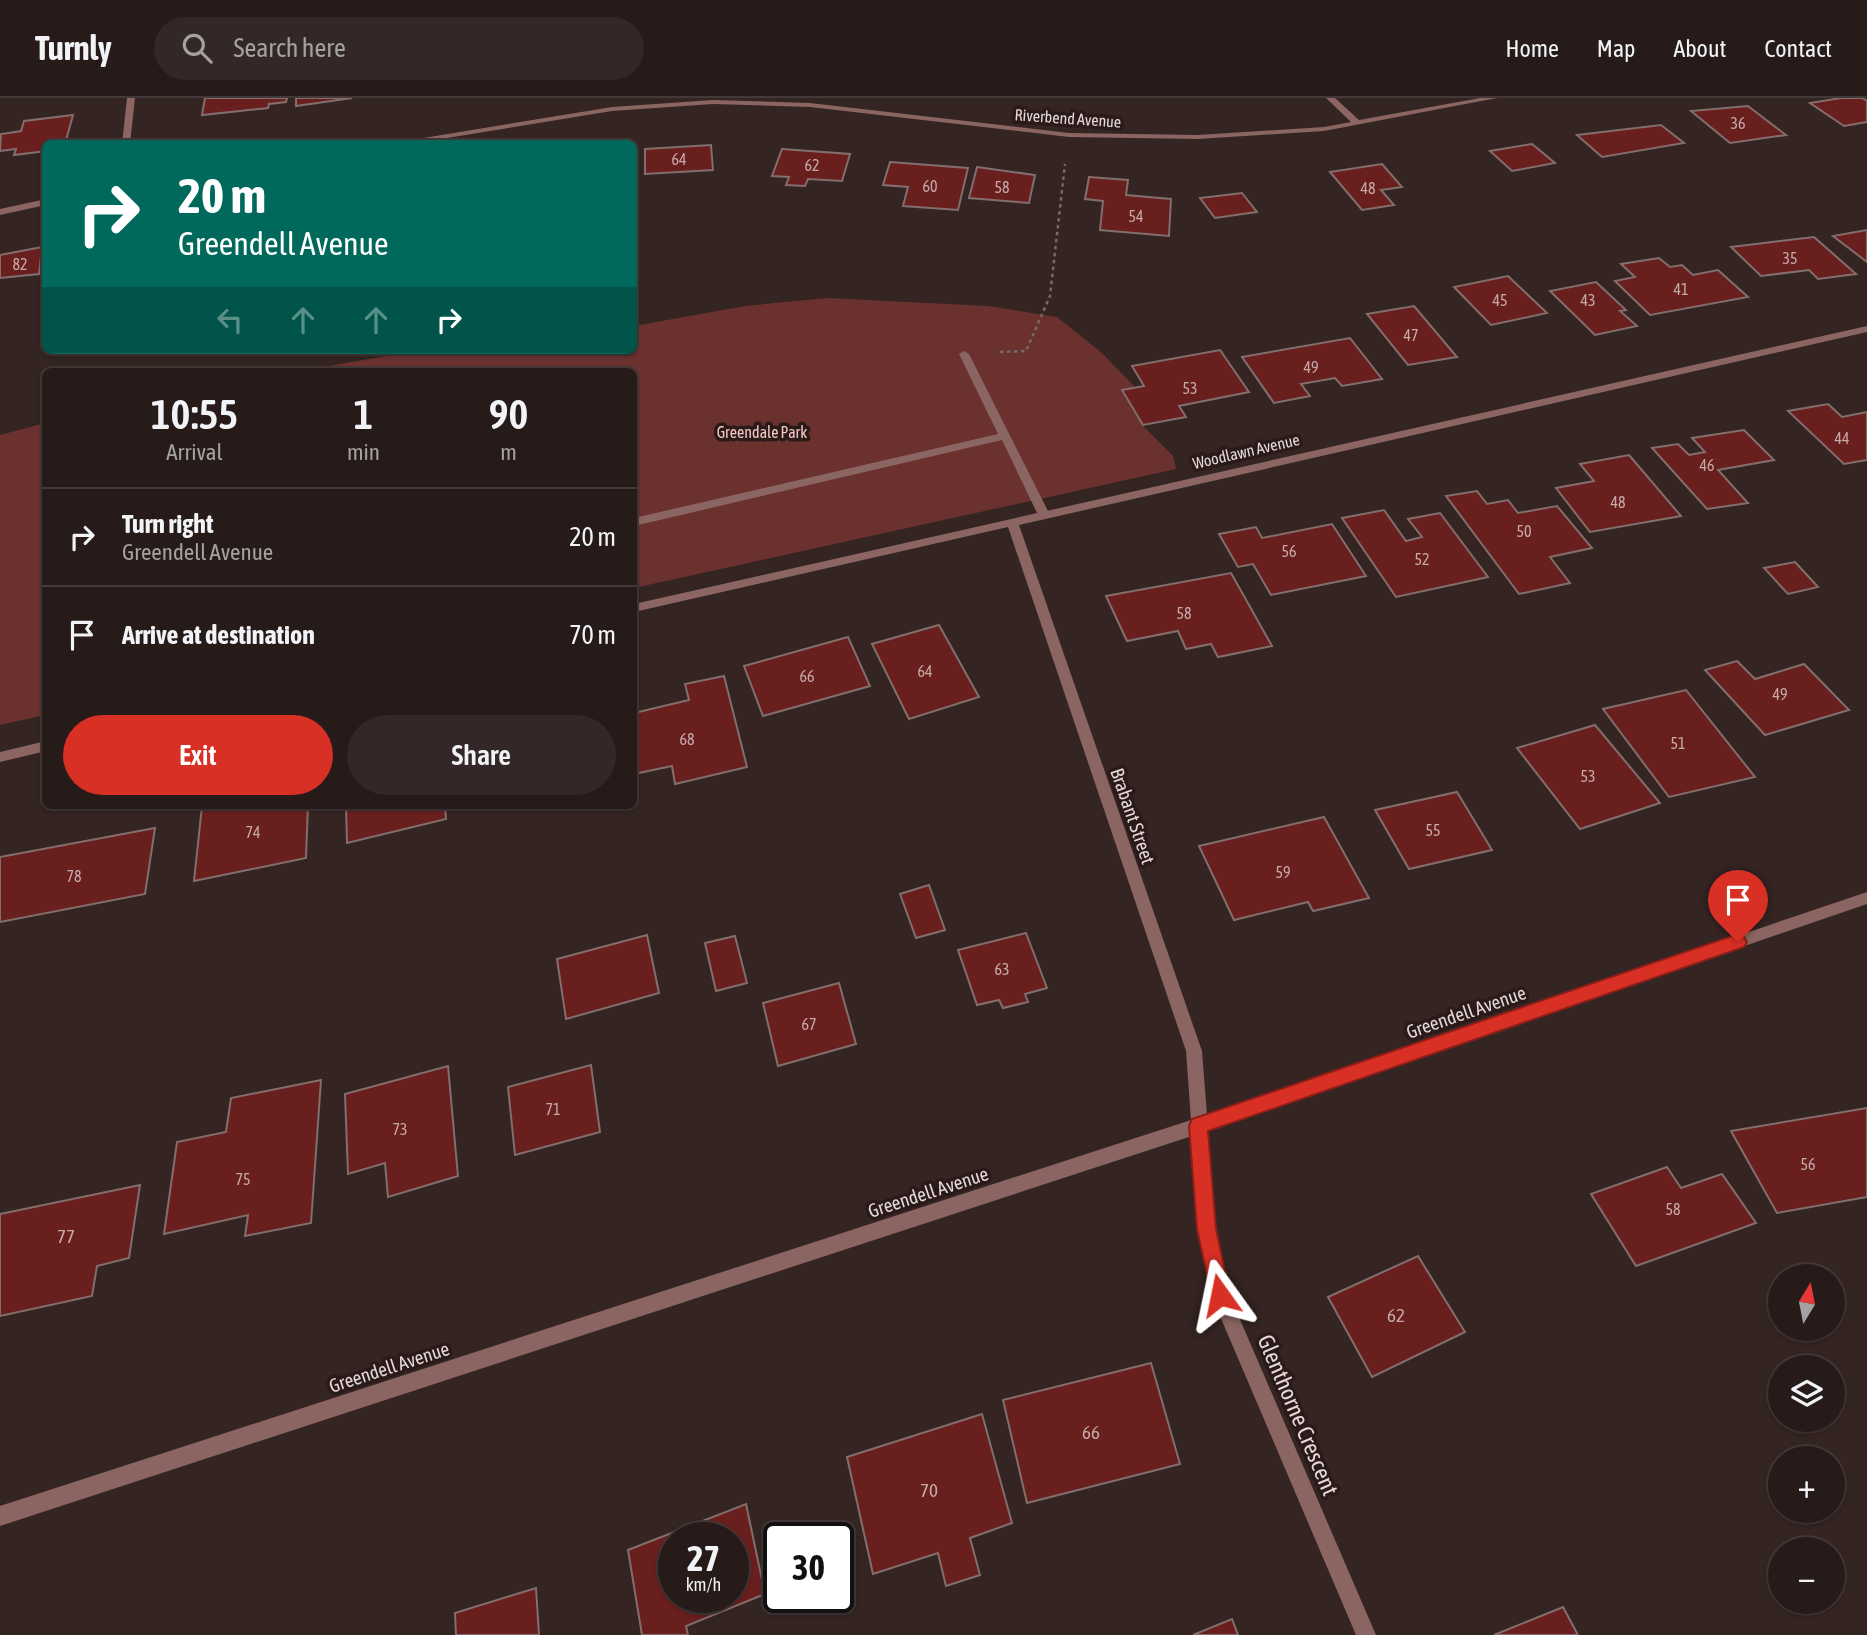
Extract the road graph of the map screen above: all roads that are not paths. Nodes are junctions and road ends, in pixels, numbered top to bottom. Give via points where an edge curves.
1 (131, 98) edge
2 (1330, 98) edge
3 (1493, 98) edge
4 (1357, 123) junction
5 (126, 140) edge
6 (416, 140) edge
7 (42, 203) edge
8 (0, 212) edge
9 (1867, 329) edge
10 (964, 354) road end
11 (1005, 436) junction
12 (1044, 514) junction
13 (637, 521) edge
14 (1012, 522) junction
15 (637, 607) edge
16 (42, 747) edge
17 (0, 757) edge
18 (1867, 898) edge
19 (1198, 1126) junction
20 (0, 1516) edge
21 (1366, 1635) edge

1 - 5 street
2 - 4 street
3 - 4 street, Riverbend Avenue
4 - 6 street, Riverbend Avenue via 1198,137 1069,135 810,105 713,102 612,109
7 - 8 street
9 - 12 street, Woodlawn Avenue
10 - 11 street
11 - 12 street
11 - 13 street
12 - 14 street, Woodlawn Avenue
14 - 15 street, Woodlawn Avenue
14 - 19 street, Brabant Street via 1194,1051
16 - 17 street
18 - 19 street, Greendell Avenue
19 - 20 street, Greendell Avenue
19 - 21 street, Glenthorne Crescent via 1207,1229 1220,1295

